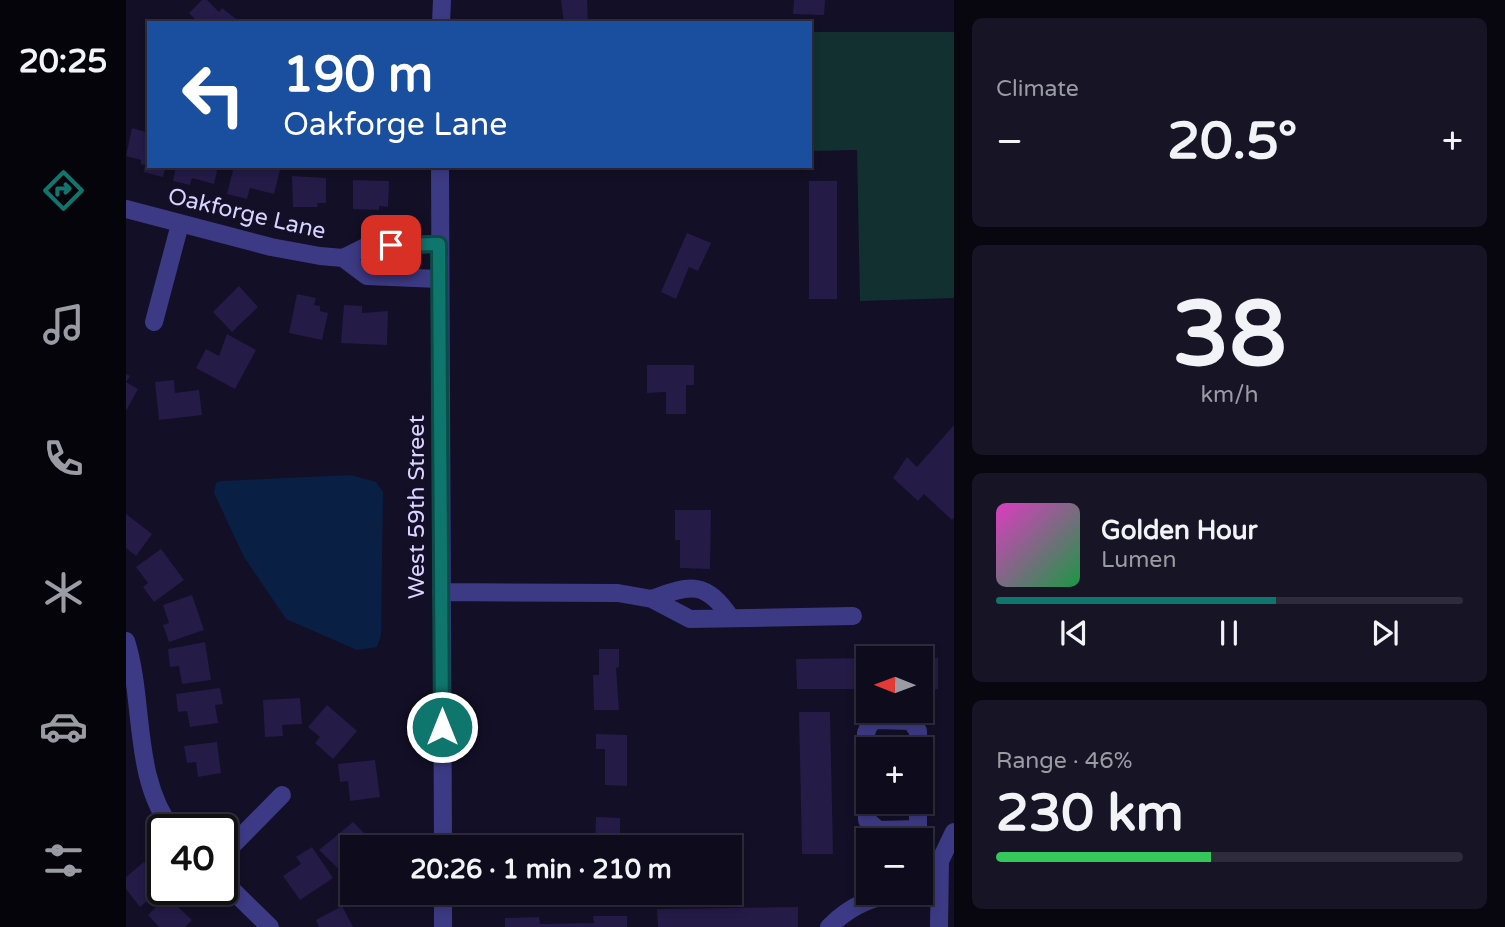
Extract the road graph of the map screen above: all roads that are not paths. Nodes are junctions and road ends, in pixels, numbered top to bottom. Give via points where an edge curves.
1 (442, 0) edge
2 (441, 21) edge
3 (440, 168) edge
4 (126, 209) edge
5 (180, 223) junction
6 (439, 244) junction
7 (343, 258) junction
8 (439, 279) junction
9 (154, 322) dead end
10 (441, 592) junction
11 (652, 599) junction
12 (853, 615) dead end
13 (731, 618) junction
14 (126, 641) edge
15 (866, 737) edge
16 (918, 737) edge
17 (282, 795) dead end
18 (163, 814) edge
19 (868, 814) edge
20 (875, 828) edge
21 (933, 833) edge
22 (443, 835) edge
23 (950, 838) edge
24 (238, 840) edge
25 (939, 889) junction
26 (933, 890) edge
27 (238, 896) edge
28 (443, 905) edge
29 (857, 905) edge
30 (270, 927) edge
31 (443, 927) edge
32 (829, 927) edge
33 (939, 927) edge

1 - 2 street
3 - 6 street, West 59th Street
4 - 5 street, Oakforge Lane
5 - 7 street, Oakforge Lane via 286,251
5 - 9 street
6 - 7 street, Oakforge Lane via 367,246
6 - 8 street, West 59th Street
7 - 8 street via 367,276
8 - 10 street, West 59th Street
10 - 11 street via 618,593
10 - 22 street, West 59th Street
11 - 13 street via 690,619
11 - 13 street via 682,587 697,587 719,600
12 - 13 street
14 - 18 street via 151,787
15 - 16 street via 870,723 877,720 911,721
17 - 24 street
19 - 20 street via 868,823
21 - 23 street
23 - 25 street via 940,862
25 - 26 street
25 - 33 street
27 - 30 street
28 - 31 street
29 - 32 street

